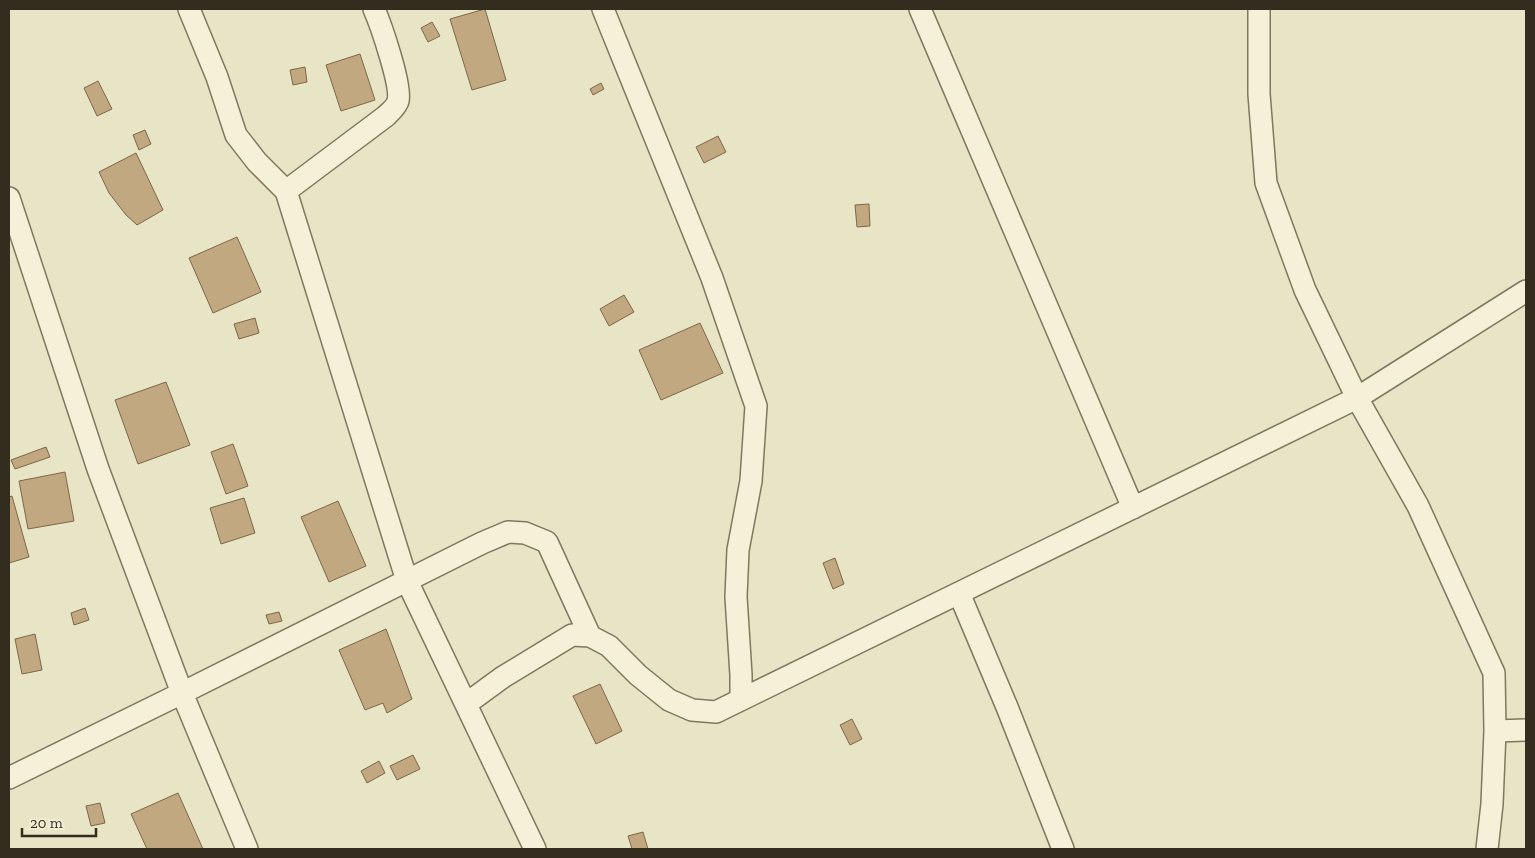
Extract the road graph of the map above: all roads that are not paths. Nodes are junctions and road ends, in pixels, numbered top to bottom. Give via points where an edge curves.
1 (188, 9) edge
2 (374, 9) edge
3 (603, 9) edge
4 (920, 9) edge
5 (1259, 9) edge
6 (286, 191) junction
7 (9, 198) edge
8 (1526, 291) edge
9 (1357, 398) junction
10 (1133, 508) junction
11 (407, 581) junction
12 (959, 593) junction
13 (590, 636) junction
14 (182, 693) junction
15 (741, 700) junction
16 (466, 704) junction
17 (1526, 730) edge
18 (1495, 731) junction
19 (9, 778) edge
20 (247, 849) edge
21 (536, 849) edge
22 (1062, 849) edge
23 (1487, 849) edge

1 - 6 street via 217,77 236,135 256,162
2 - 6 street via 399,90 398,102 386,116
3 - 15 street via 712,278 756,406 751,481 738,550 736,597
4 - 10 street
5 - 9 street via 1259,94 1266,183 1305,290
6 - 11 street
7 - 14 street via 98,469
8 - 9 street
9 - 10 street
9 - 18 street via 1418,506 1494,673
10 - 12 street
11 - 13 street via 508,532 525,533 548,542
11 - 14 street
11 - 16 street
12 - 15 street
12 - 22 street
13 - 15 street via 609,646 669,700 692,710 716,712
13 - 16 street via 572,635
14 - 19 street
14 - 20 street
16 - 21 street
17 - 18 street
18 - 23 street

